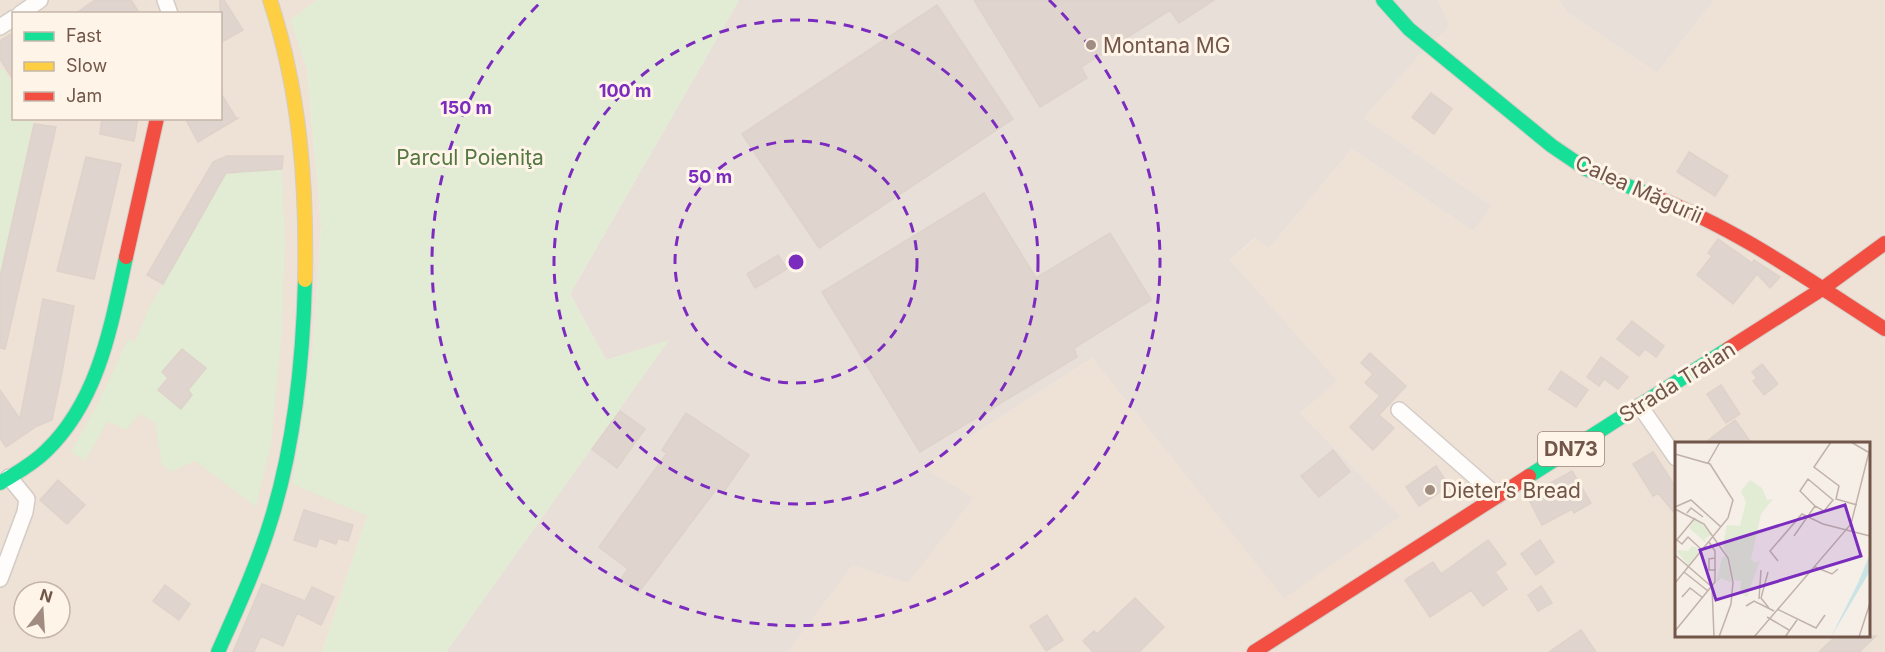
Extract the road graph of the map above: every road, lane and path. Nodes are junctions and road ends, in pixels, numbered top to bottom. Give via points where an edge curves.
1 (40, 0) edge
2 (270, 0) edge
3 (1383, 0) edge
4 (20, 10) edge
5 (12, 17) edge
6 (0, 27) edge
7 (157, 120) edge
8 (1885, 243) edge
9 (1822, 289) junction
10 (1885, 329) edge
11 (1640, 406) junction
12 (1399, 410) dead end
13 (1675, 455) edge
14 (3, 478) edge
15 (1497, 496) junction
16 (0, 579) edge
17 (218, 652) edge
18 (1254, 652) edge

1 - 4 street
2 - 17 main road via 282,33 299,123 305,196 303,336 276,501
3 - 9 main road, Calea Măgurii via 1409,29 1451,64 1586,169 1689,210 1759,248
5 - 6 street
7 - 14 main road via 107,344 94,379 76,415 55,443 30,465
8 - 9 main road, Strada Traian / DN73
9 - 10 main road, Calea Măgurii
9 - 11 main road, Strada Traian / DN73
11 - 13 street
11 - 15 main road, Strada Traian / DN73
12 - 15 street
14 - 16 street via 27,499
15 - 18 main road, Strada Traian / DN73

